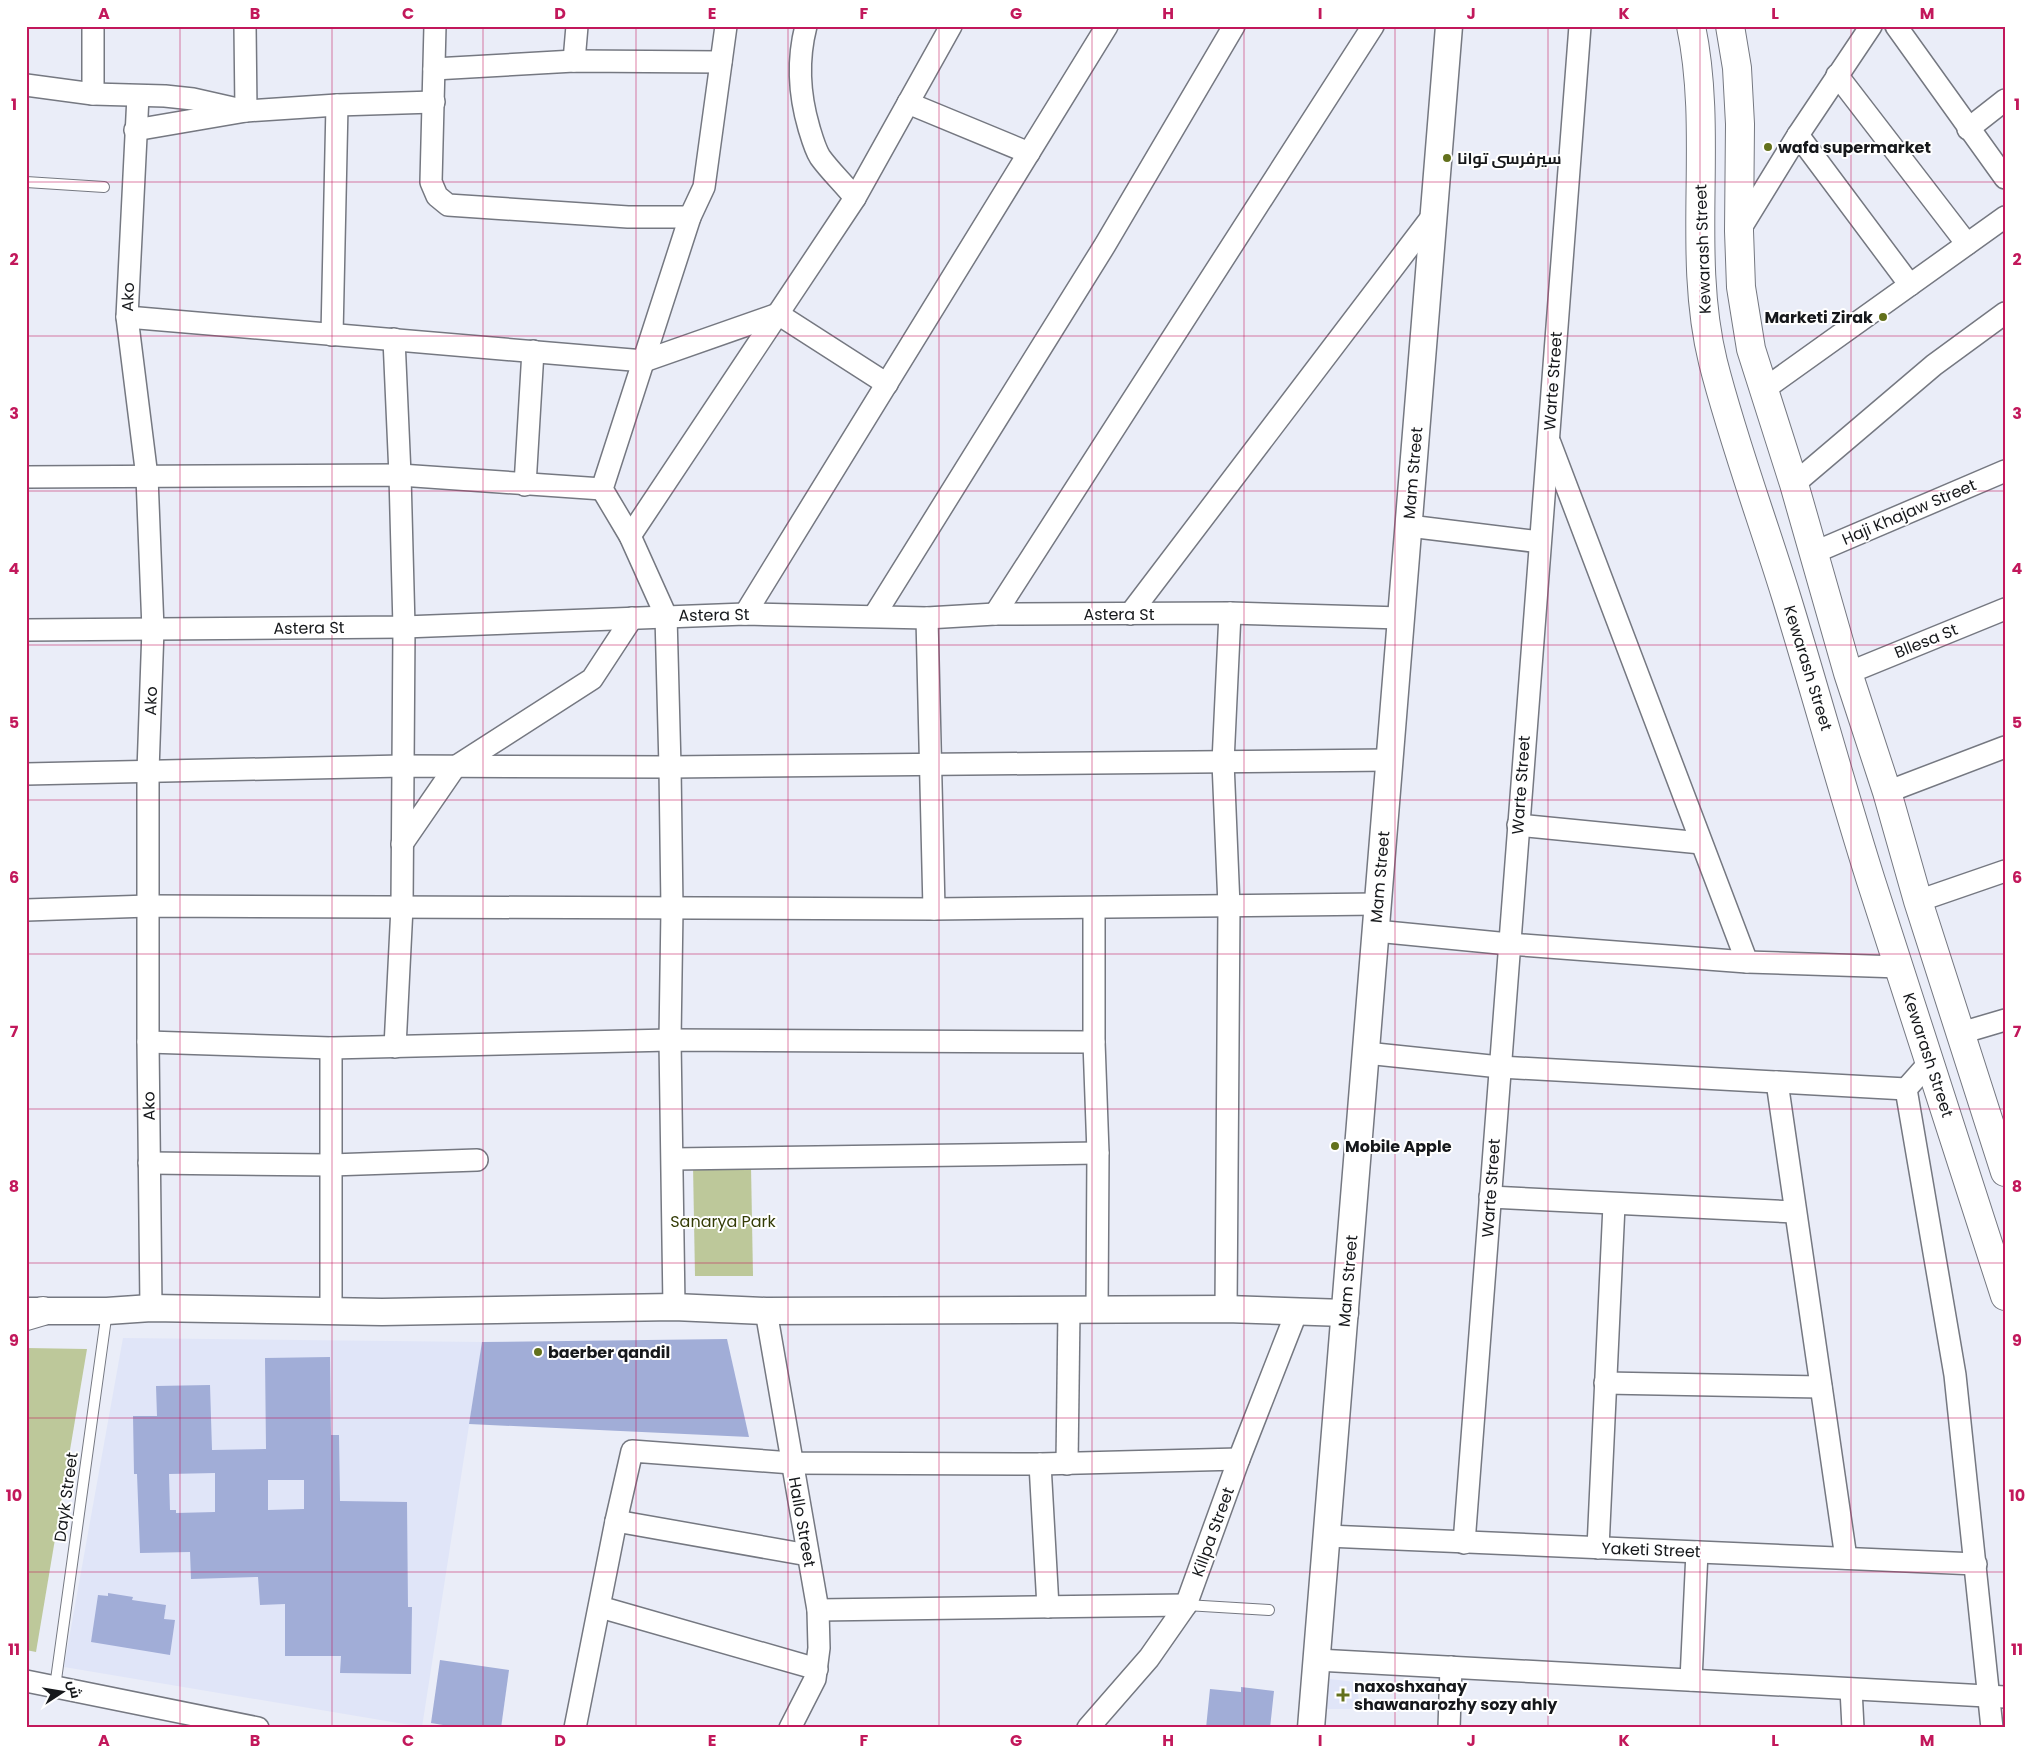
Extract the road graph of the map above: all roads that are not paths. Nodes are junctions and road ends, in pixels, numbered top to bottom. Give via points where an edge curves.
1 (93, 26) edge
2 (245, 26) edge
3 (435, 26) edge
4 (577, 26) edge
5 (726, 26) edge
6 (806, 26) edge
7 (951, 26) edge
8 (1107, 26) edge
9 (1234, 26) edge
10 (1373, 26) edge
11 (1449, 26) edge
12 (1580, 26) edge
13 (1691, 26) edge
14 (1730, 26) edge
15 (1871, 26) edge
16 (1896, 26) edge
17 (574, 61) junction
18 (721, 62) junction
19 (434, 69) junction
20 (1837, 75) junction
21 (26, 85) edge
22 (93, 94) junction
23 (138, 96) junction
24 (2005, 100) edge
25 (434, 102) junction
26 (908, 103) junction
27 (337, 105) junction
28 (246, 111) junction
29 (1968, 129) junction
30 (135, 130) junction
31 (1798, 135) junction
32 (1029, 153) junction
33 (2005, 178) edge
34 (26, 182) edge
35 (104, 186) dead end
36 (855, 198) junction
37 (1434, 214) junction
38 (690, 217) junction
39 (2005, 218) edge
40 (1739, 230) junction
41 (1967, 244) junction
42 (1910, 285) junction
43 (2005, 313) edge
44 (778, 314) junction
45 (127, 317) junction
46 (332, 335) junction
47 (394, 339) junction
48 (532, 352) junction
49 (644, 361) junction
50 (887, 384) junction
51 (1763, 390) junction
52 (1548, 439) junction
53 (2005, 471) edge
54 (400, 475) junction
55 (26, 477) edge
56 (146, 477) junction
57 (1794, 484) junction
58 (525, 485) junction
59 (602, 489) junction
60 (1409, 526) junction
61 (630, 536) junction
62 (1540, 542) junction
63 (1813, 553) junction
64 (2005, 609) edge
65 (1230, 613) junction
66 (745, 614) junction
67 (995, 614) junction
68 (1130, 614) junction
69 (666, 616) junction
70 (874, 616) junction
71 (632, 618) junction
72 (927, 618) junction
73 (1401, 618) junction
74 (404, 627) junction
75 (153, 629) junction
76 (26, 630) edge
77 (1848, 673) junction
78 (2005, 747) edge
79 (1390, 760) junction
80 (1223, 762) junction
81 (930, 764) junction
82 (402, 766) junction
83 (670, 767) junction
84 (455, 768) junction
85 (148, 771) junction
86 (26, 774) edge
87 (1887, 792) junction
88 (1518, 825) junction
89 (1701, 843) junction
90 (402, 844) junction
91 (1909, 869) junction
92 (2005, 871) edge
93 (1870, 879) junction
94 (1918, 901) junction
95 (1378, 904) junction
96 (149, 906) junction
97 (1229, 906) junction
98 (402, 907) junction
99 (1094, 908) junction
100 (672, 909) junction
101 (934, 909) junction
102 (26, 910) edge
103 (1376, 931) junction
104 (1509, 944) junction
105 (1746, 962) junction
106 (1900, 967) junction
107 (1946, 989) junction
108 (1910, 1000) junction
109 (2005, 1020) edge
110 (1961, 1033) junction
111 (670, 1040) junction
112 (148, 1042) junction
113 (1094, 1042) junction
114 (395, 1047) junction
115 (331, 1048) junction
116 (1366, 1052) junction
117 (1930, 1062) junction
118 (1500, 1067) junction
119 (1777, 1082) junction
120 (1906, 1089) junction
121 (1098, 1153) junction
122 (673, 1158) junction
123 (477, 1160) dead end
124 (149, 1163) junction
125 (331, 1166) junction
126 (2004, 1166) edge
127 (1490, 1197) junction
128 (1614, 1205) junction
129 (1795, 1212) junction
130 (2005, 1296) edge
131 (674, 1307) junction
132 (151, 1308) junction
133 (1226, 1309) junction
134 (1069, 1310) junction
135 (1097, 1310) junction
136 (332, 1311) junction
137 (766, 1311) junction
138 (107, 1312) junction
139 (1297, 1312) junction
140 (32, 1313) edge
141 (1345, 1313) junction
142 (1605, 1384) junction
143 (1821, 1387) junction
144 (1239, 1460) junction
145 (792, 1463) junction
146 (1040, 1464) junction
147 (1067, 1464) junction
148 (616, 1521) junction
149 (1327, 1536) junction
150 (1464, 1543) junction
151 (1598, 1548) junction
152 (1697, 1552) junction
153 (808, 1555) junction
154 (1846, 1558) junction
155 (1976, 1564) junction
156 (1186, 1605) junction
157 (600, 1607) junction
158 (1048, 1607) junction
159 (818, 1610) junction
160 (1269, 1610) dead end
161 (1317, 1660) junction
162 (1451, 1667) junction
163 (817, 1669) junction
164 (1691, 1680) junction
165 (26, 1681) edge
166 (55, 1687) junction
167 (1851, 1689) junction
168 (1997, 1696) edge
169 (258, 1728) edge
170 (575, 1728) edge
171 (790, 1728) edge
172 (1089, 1728) edge
173 (1311, 1728) edge
174 (1449, 1728) edge
175 (1853, 1728) edge
176 (1992, 1728) edge

1 - 22 street
2 - 28 street
3 - 19 street
4 - 17 street
5 - 18 street
6 - 36 street via 801,46 800,82 804,112 819,156
7 - 26 street
8 - 32 street
9 - 70 street via 1105,246
10 - 67 street
11 - 37 street, Mam Street
12 - 52 street, Warte Street
13 - 93 main road, Kewarash Street via 1700,118 1700,262 1704,312 1713,360
14 - 40 main road via 1737,68 1740,124
15 - 20 street
16 - 29 street
17 - 18 street
17 - 19 street
18 - 38 street via 704,187
19 - 25 street
20 - 31 street
20 - 41 street
21 - 22 street
22 - 23 street
23 - 28 street via 193,99
23 - 30 street, Ako
24 - 29 street
25 - 27 street
25 - 38 street via 431,182 437,196 448,205 628,217
26 - 32 street
26 - 36 street
27 - 28 street
27 - 46 street
28 - 30 street
29 - 33 street
30 - 45 street, Ako
31 - 40 street
31 - 42 street
32 - 50 street
34 - 35 lane
36 - 44 street
37 - 60 street, Mam Street
37 - 68 street
38 - 49 street
39 - 41 street
40 - 51 main road via 1741,287 1751,349
41 - 42 street
42 - 51 street
43 - 57 street via 1934,365
44 - 49 street
44 - 50 street
44 - 61 street
45 - 46 street
45 - 56 street, Ako
46 - 47 street
47 - 48 street
47 - 54 street
48 - 49 street
48 - 58 street
49 - 59 street
50 - 66 street
51 - 57 main road
52 - 62 street, Warte Street
52 - 89 street
53 - 63 street, ‌Haji Khajaw Street
54 - 56 street
54 - 58 street
54 - 74 street
55 - 56 street
56 - 75 street, Ako
57 - 63 main road
58 - 59 street
59 - 61 street
60 - 62 street
60 - 73 street, Mam Street
61 - 69 street
62 - 88 street, Warte Street
63 - 77 main road
64 - 77 street, Bllesa St
65 - 68 street, Astera St
65 - 73 street, Astera St
65 - 80 street
66 - 69 street, Astera St
66 - 70 street, Astera St
67 - 68 street, Astera St
67 - 72 street, Astera St
69 - 71 street, Astera St
69 - 83 street
70 - 72 street, Astera St
71 - 74 street, Astera St
71 - 84 street via 592,679
72 - 81 street
73 - 79 street, Mam Street
74 - 75 street, Astera St
74 - 82 street
75 - 76 street, Astera St
75 - 85 street, Ako
77 - 87 main road
78 - 87 street
79 - 80 street
79 - 95 street, Mam Street
80 - 81 street
80 - 97 street
81 - 83 street
81 - 101 street
82 - 84 street
82 - 85 street
82 - 90 street
83 - 84 street
83 - 100 street
84 - 90 street
85 - 86 street
85 - 96 street, Ako
87 - 91 main road
88 - 89 street
88 - 104 street, Warte Street
89 - 105 street
90 - 98 street
91 - 93 main road
91 - 94 main road
92 - 94 street
93 - 106 main road, Kewarash Street
94 - 107 main road
95 - 97 street
95 - 103 street, Mam Street
96 - 98 street
96 - 102 street
96 - 112 street, Ako
97 - 99 street
97 - 133 street
98 - 100 street
98 - 114 street
99 - 101 street
99 - 113 street
100 - 101 street
100 - 111 street
103 - 104 street
103 - 116 street, Mam Street
104 - 105 street
104 - 118 street, Warte Street
105 - 106 street
106 - 108 main road, Kewarash Street
107 - 108 main road
107 - 110 main road
108 - 117 main road, Kewarash Street
109 - 110 street
110 - 126 main road
111 - 113 street
111 - 114 street
111 - 122 street
112 - 115 street
112 - 124 street, Ako
113 - 121 street
114 - 115 street
115 - 125 street
116 - 118 street
116 - 141 street, Mam Street
117 - 120 street
117 - 130 main road, Kewarash Street
118 - 119 street
118 - 127 street, Warte Street
119 - 120 street
119 - 129 street
120 - 155 street via 1955,1375
121 - 122 street
121 - 135 street
122 - 131 street
123 - 125 street
124 - 125 street
124 - 132 street, Ako
125 - 136 street
127 - 128 street
127 - 150 street, Warte Street
128 - 129 street
128 - 142 street
129 - 143 street
131 - 136 street
131 - 137 street
132 - 136 street
132 - 138 street
133 - 135 street
133 - 139 street
134 - 135 street
134 - 137 street
134 - 147 street
137 - 145 street, Hallo Street
138 - 140 street
138 - 166 lane, Dayk Street
139 - 141 street
139 - 144 street, Killpa Street
141 - 149 street, Mam Street
142 - 143 street
142 - 151 street
143 - 154 street
144 - 147 street
144 - 156 street, Killpa Street
145 - 146 street
145 - 148 street via 632,1451
145 - 153 street, Hallo Street
146 - 147 street
146 - 158 street
148 - 153 street
148 - 157 street
149 - 150 street, Yaketi Street
149 - 161 street, Mam Street
150 - 151 street, Yaketi Street
151 - 152 street, Yaketi Street
152 - 154 street, Yaketi Street
152 - 164 street
153 - 159 street, Hallo Street
154 - 155 street, Yaketi Street
155 - 168 street
156 - 158 street
156 - 160 lane
156 - 172 street, Killpa Street via 1149,1658
157 - 163 street
157 - 170 street
158 - 159 street
159 - 163 street, Hallo Street
161 - 162 street
161 - 173 street, Mam Street
162 - 164 street
162 - 174 street
163 - 171 street, Hallo Street
164 - 167 street
165 - 166 street
166 - 169 street
167 - 168 street
167 - 175 street
168 - 176 street

